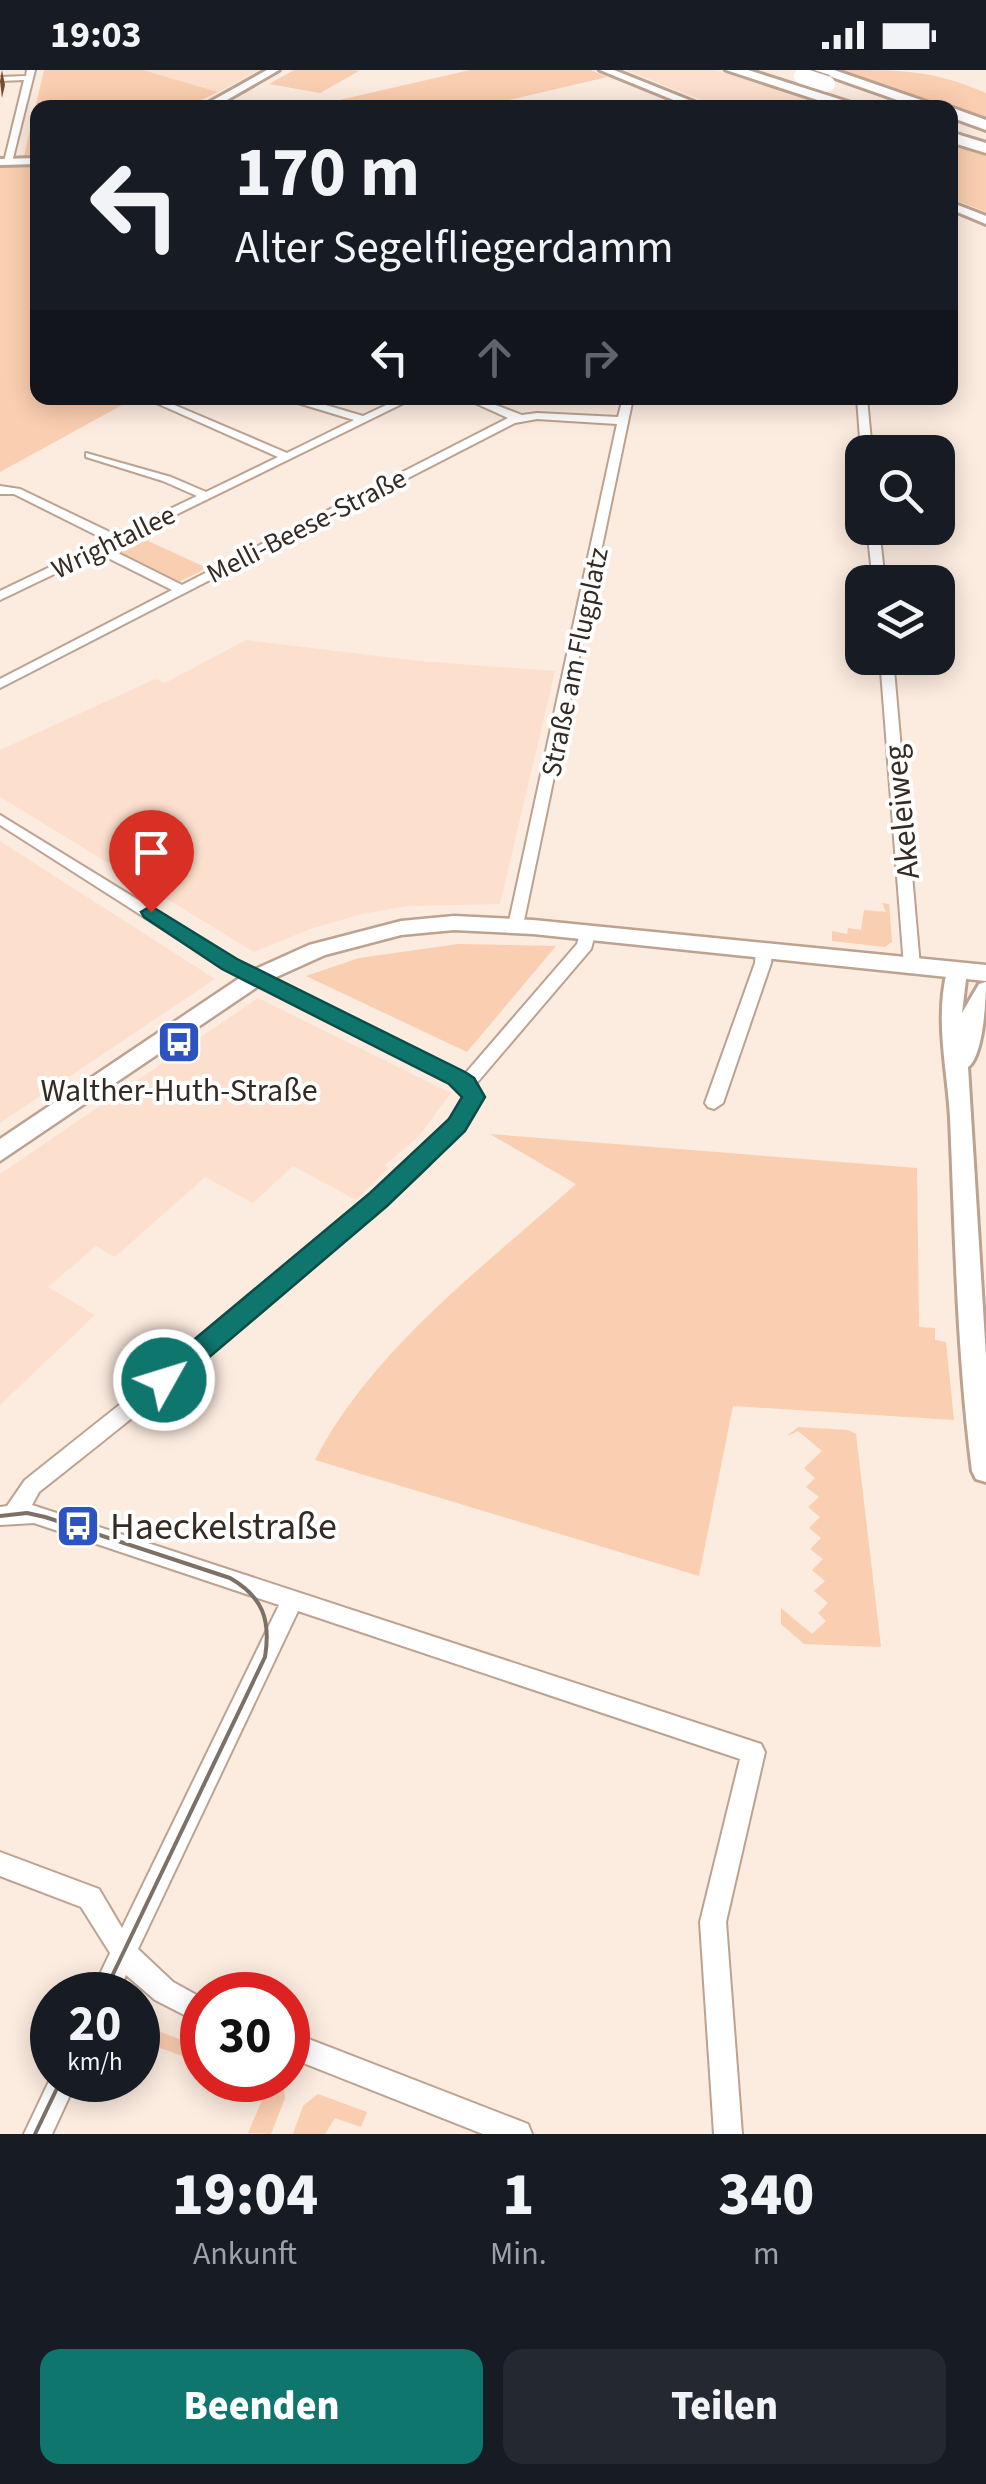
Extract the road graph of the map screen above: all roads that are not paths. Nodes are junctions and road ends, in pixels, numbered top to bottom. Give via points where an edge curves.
1 (274, 70) edge
2 (733, 70) edge
3 (753, 70) edge
4 (610, 71) edge
5 (30, 74) edge
6 (806, 78) edge
7 (0, 79) edge
8 (219, 100) edge
9 (682, 100) edge
10 (833, 100) edge
11 (860, 100) edge
12 (881, 100) edge
13 (902, 100) edge
14 (958, 115) edge
15 (958, 125) edge
16 (986, 125) edge
17 (986, 134) edge
18 (958, 136) edge
19 (986, 145) edge
20 (30, 160) edge
21 (4, 162) edge
22 (958, 209) edge
23 (986, 220) edge
24 (166, 405) edge
25 (315, 405) edge
26 (395, 405) edge
27 (486, 405) edge
28 (627, 405) edge
29 (863, 405) edge
30 (519, 418) junction
31 (364, 420) junction
32 (624, 421) junction
33 (865, 435) edge
34 (90, 455) dead end
35 (287, 457) junction
36 (0, 478) edge
37 (0, 490) edge
38 (16, 492) junction
39 (206, 496) junction
40 (116, 540) junction
41 (98, 548) junction
42 (0, 575) edge
43 (21, 586) junction
44 (181, 590) junction
45 (0, 596) edge
46 (887, 675) edge
47 (0, 684) edge
48 (0, 819) edge
49 (516, 926) junction
50 (588, 931) junction
51 (764, 950) junction
52 (912, 966) junction
53 (957, 971) junction
54 (986, 973) edge
55 (255, 978) junction
56 (986, 987) edge
57 (466, 1084) junction
58 (960, 1093) junction
59 (714, 1104) dead end
60 (0, 1152) edge
61 (986, 1471) edge
62 (7, 1515) edge
63 (293, 1599) junction
64 (0, 1864) edge
65 (122, 1955) junction
66 (114, 1972) edge
67 (180, 2003) edge
68 (310, 2053) edge
69 (53, 2102) edge
70 (38, 2134) edge
71 (518, 2134) edge
72 (728, 2134) edge

1 - 8 street
2 - 10 highway
3 - 6 highway
4 - 9 street
5 - 7 street
5 - 21 street
6 - 11 highway
6 - 12 highway
6 - 13 highway
14 - 16 highway
15 - 17 highway
18 - 19 highway
20 - 21 street
22 - 23 street
24 - 35 street
25 - 31 street
26 - 31 street, Wrightallee
27 - 30 street
28 - 32 street, Straße am Flugplatz
29 - 33 street
30 - 32 street, Melli-Beese-Straße
30 - 44 street, Melli-Beese-Straße
31 - 35 street, Wrightallee
32 - 49 street, Straße am Flugplatz
34 - 39 street, Wrightallee
35 - 39 street, Wrightallee
36 - 38 street via 12,479
37 - 38 street
38 - 40 street
39 - 40 street, Wrightallee
40 - 41 street, Wrightallee
41 - 43 street, Wrightallee
41 - 44 street
42 - 43 street, Wrightallee
43 - 45 street, Wrightallee
44 - 47 street, Melli-Beese-Straße
46 - 52 street, Akeleiweg
48 - 55 street
49 - 50 main road
49 - 55 main road via 454,923 366,934
50 - 51 main road
50 - 57 street via 585,945
51 - 52 main road
51 - 59 street
52 - 53 main road
53 - 54 main road
53 - 56 main road
53 - 58 street via 950,998
55 - 57 street
55 - 60 main road
56 - 58 street via 973,1013
57 - 62 street via 474,1097 457,1125 399,1180 32,1486
58 - 61 street via 970,1339
62 - 63 street via 34,1514
63 - 65 street
63 - 72 street via 753,1752 714,1922
64 - 65 street via 90,1898
65 - 66 street
65 - 67 street
68 - 71 street
69 - 70 street

